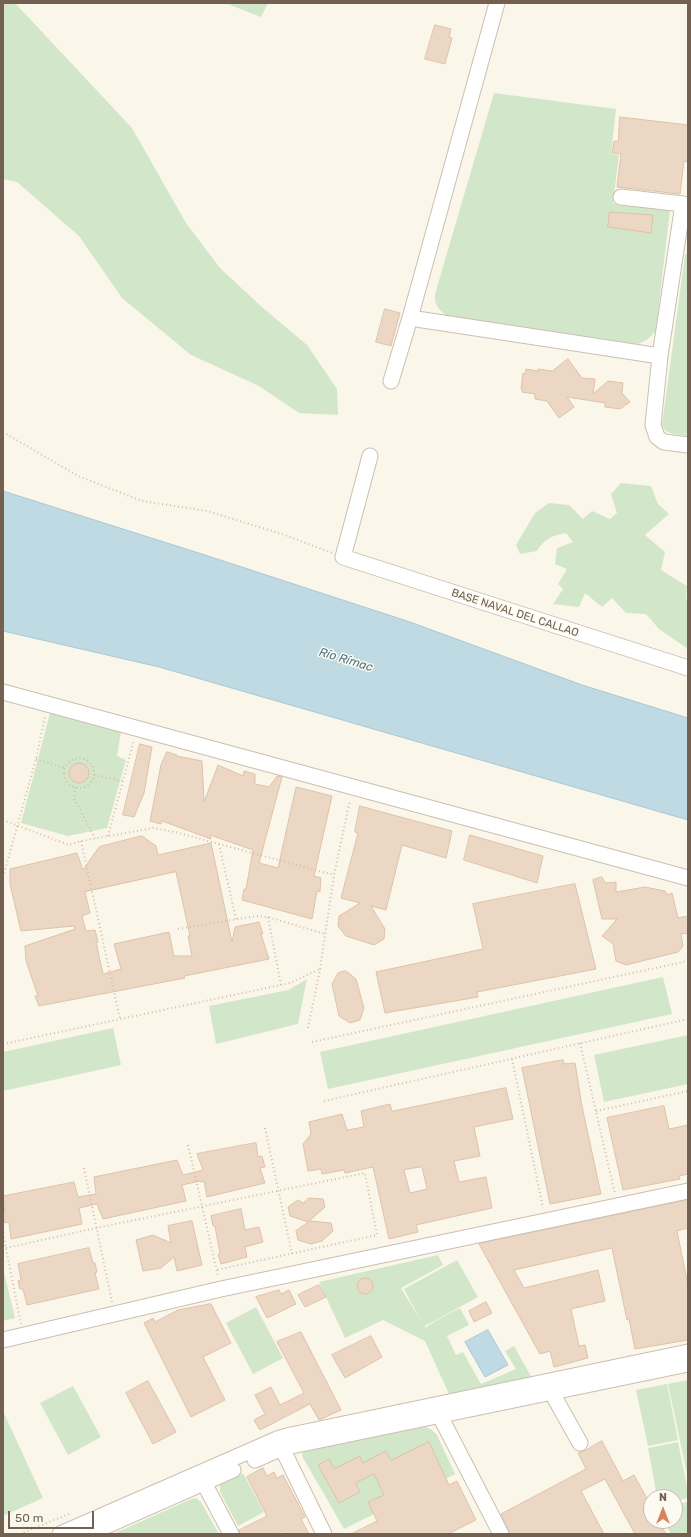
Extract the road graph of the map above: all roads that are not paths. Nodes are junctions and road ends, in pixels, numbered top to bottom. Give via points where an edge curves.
1 (497, 3) edge
2 (621, 197) dead end
3 (682, 246) edge
4 (410, 318) junction
5 (660, 356) junction
6 (392, 381) dead end
7 (688, 445) edge
8 (370, 456) dead end
9 (688, 668) edge
10 (3, 692) edge
11 (688, 878) edge
12 (688, 1191) edge
13 (3, 1340) edge
14 (688, 1352) edge
15 (688, 1364) edge
16 (552, 1393) junction
17 (440, 1416) junction
18 (580, 1443) dead end
19 (282, 1448) junction
20 (204, 1483) junction
21 (60, 1534) edge
22 (88, 1534) edge
23 (231, 1534) edge
24 (324, 1534) edge
25 (500, 1534) edge

1 - 4 lane
2 - 3 lane via 683,204
3 - 5 lane
4 - 5 lane
4 - 6 lane
5 - 7 lane via 653,424 657,436 664,442
8 - 9 lane, BASE NAVAL DEL CALLAO via 343,557
10 - 11 lane
12 - 13 lane via 221,1289
14 - 21 lane via 277,1439
15 - 16 lane
16 - 17 lane
16 - 18 lane
17 - 19 lane
17 - 25 lane
19 - 20 lane
19 - 24 lane
20 - 22 lane
20 - 23 lane

